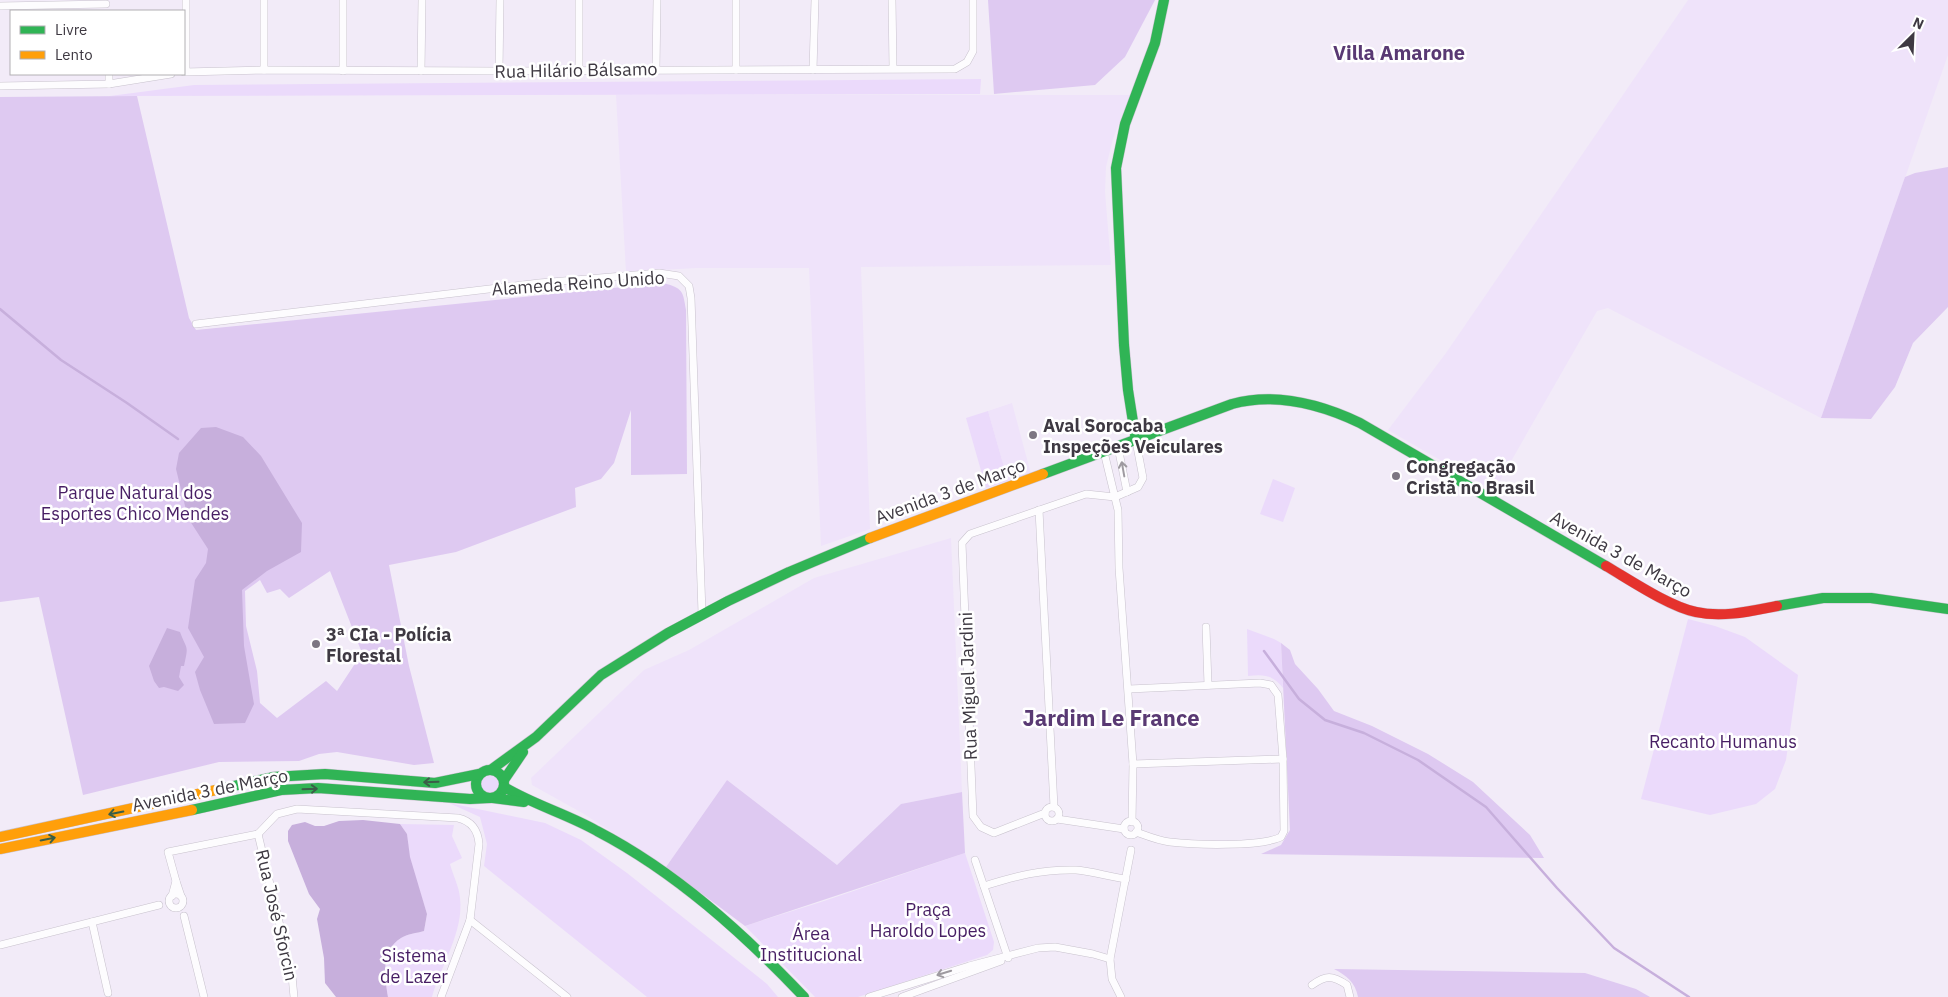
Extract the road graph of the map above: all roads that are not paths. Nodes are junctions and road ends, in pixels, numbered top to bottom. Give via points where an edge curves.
1 (186, 0) edge
2 (264, 0) edge
3 (343, 0) edge
4 (422, 0) edge
5 (500, 0) edge
6 (579, 0) edge
7 (657, 0) edge
8 (736, 0) edge
9 (815, 0) edge
10 (892, 0) edge
11 (973, 0) edge
12 (1164, 0) edge
13 (106, 5) edge
14 (0, 6) edge
15 (893, 68) junction
16 (656, 69) junction
17 (264, 70) junction
18 (421, 70) junction
19 (579, 70) junction
20 (736, 70) junction
21 (813, 70) junction
22 (343, 71) junction
23 (499, 71) junction
24 (185, 72) edge
25 (109, 75) edge
26 (165, 75) edge
27 (109, 84) junction
28 (0, 86) edge
29 (196, 324) dead end
30 (1136, 441) junction
31 (1118, 446) junction
32 (1104, 452) junction
33 (1127, 492) junction
34 (1115, 497) junction
35 (1039, 510) junction
36 (1948, 608) edge
37 (702, 613) junction
38 (1206, 627) dead end
39 (1208, 685) junction
40 (1128, 688) junction
41 (526, 747) junction
42 (1283, 759) junction
43 (1133, 764) junction
44 (492, 769) junction
45 (479, 774) junction
46 (504, 783) junction
47 (491, 798) junction
48 (544, 806) junction
49 (1054, 807) junction
50 (1045, 813) junction
51 (1057, 819) junction
52 (1132, 822) junction
53 (1124, 829) junction
54 (1136, 832) junction
55 (258, 834) junction
56 (0, 837) edge
57 (0, 849) edge
58 (1131, 850) dead end
59 (975, 860) dead end
60 (1126, 879) junction
61 (176, 881) junction
62 (984, 886) junction
63 (171, 897) junction
64 (182, 900) junction
65 (159, 905) junction
66 (173, 907) junction
67 (184, 916) junction
68 (470, 920) junction
69 (92, 922) junction
70 (0, 945) edge
71 (1008, 956) junction
72 (1110, 959) junction
73 (1312, 985) dead end
74 (886, 995) edge
75 (108, 996) edge
76 (204, 997) edge
77 (294, 997) edge
78 (441, 997) edge
79 (567, 997) edge
80 (804, 997) edge
81 (869, 997) edge
82 (902, 997) edge
83 (1121, 997) edge
84 (1350, 997) edge

1 - 24 street
2 - 17 street
3 - 22 street
4 - 18 street
5 - 23 street
6 - 19 street
7 - 16 street
8 - 20 street
9 - 21 street
10 - 15 street
11 - 15 street, Rua Hilário Bálsamo via 973,51 967,62 955,68
12 - 30 main road via 1155,43 1125,124 1116,168 1124,345
13 - 14 street
15 - 21 street, Rua Hilário Bálsamo
16 - 19 street, Rua Hilário Bálsamo
16 - 20 street, Rua Hilário Bálsamo
17 - 22 street, Rua Hilário Bálsamo
17 - 24 street, Rua Hilário Bálsamo
18 - 22 street, Rua Hilário Bálsamo
18 - 23 street, Rua Hilário Bálsamo
19 - 23 street, Rua Hilário Bálsamo
20 - 21 street, Rua Hilário Bálsamo
25 - 27 street
26 - 27 street
27 - 28 street
29 - 37 street, Alameda Reino Unido via 539,284 659,273 679,276 689,286 691,298
30 - 31 main road, Avenida 3 de Março
30 - 33 street via 1143,478 1138,487
30 - 36 main road, Avenida 3 de Março via 1240,402 1279,398 1309,402 1360,423 1687,610 1735,614 1824,598 1872,598
31 - 32 main road, Avenida 3 de Março
33 -> 31 street
32 - 34 street
32 - 37 main road, Avenida 3 de Março via 864,540
33 - 34 street
34 - 35 street via 1086,494
34 - 40 street
35 - 49 street
35 - 50 street, Rua Miguel Jardini via 970,534 962,543 973,816 981,827 994,833
37 - 41 main road, Avenida 3 de Março via 584,688
38 - 39 street
39 - 40 street
39 - 42 street via 1271,685 1278,695
40 - 43 street
41 - 44 main road, Avenida 3 de Março
41 - 46 main road, Avenida 3 de Março
42 - 43 street
42 - 54 street via 1282,837 1273,841 1240,843 1168,842
43 - 52 street
44 - 45 main road
44 - 46 main road via 499,773
45 - 47 main road via 475,780 476,788 482,796
45 -> 56 main road, Avenida 3 de Março via 421,783 325,774 273,777
46 - 47 main road via 500,794
46 - 48 main road via 514,794
47 - 48 main road, Avenida 3 de Março
57 -> 47 main road, Avenida 3 de Março via 281,790 318,788
48 - 80 main road via 609,837 685,888 739,932
49 - 50 street via 1047,808
49 - 51 street via 1059,811
50 - 51 street via 1050,820
51 - 53 street
52 - 53 street
52 - 54 street via 1137,826
53 - 54 street via 1129,835
55 - 61 street via 168,852
55 - 68 street via 277,814 297,809 463,819 473,826 479,839
55 - 77 street, Rua José Sforcin via 292,976
58 - 60 street
59 - 62 street
60 - 62 street via 1077,870 1053,871 1025,873
60 - 72 street
61 - 63 street
61 - 64 street
62 - 71 street
63 - 64 street via 176,894
63 - 65 street
63 - 66 street via 169,902
64 - 66 street via 178,908
64 - 67 street
65 - 66 street
65 - 69 street
66 - 67 street
67 - 76 street
68 - 78 street
68 - 79 street
69 - 70 street
69 - 75 street
71 - 72 street via 1038,948 1055,948
71 -> 74 street
71 - 82 street
72 - 83 street via 1112,979
73 - 84 street via 1322,978 1336,978 1347,984
74 - 81 street

